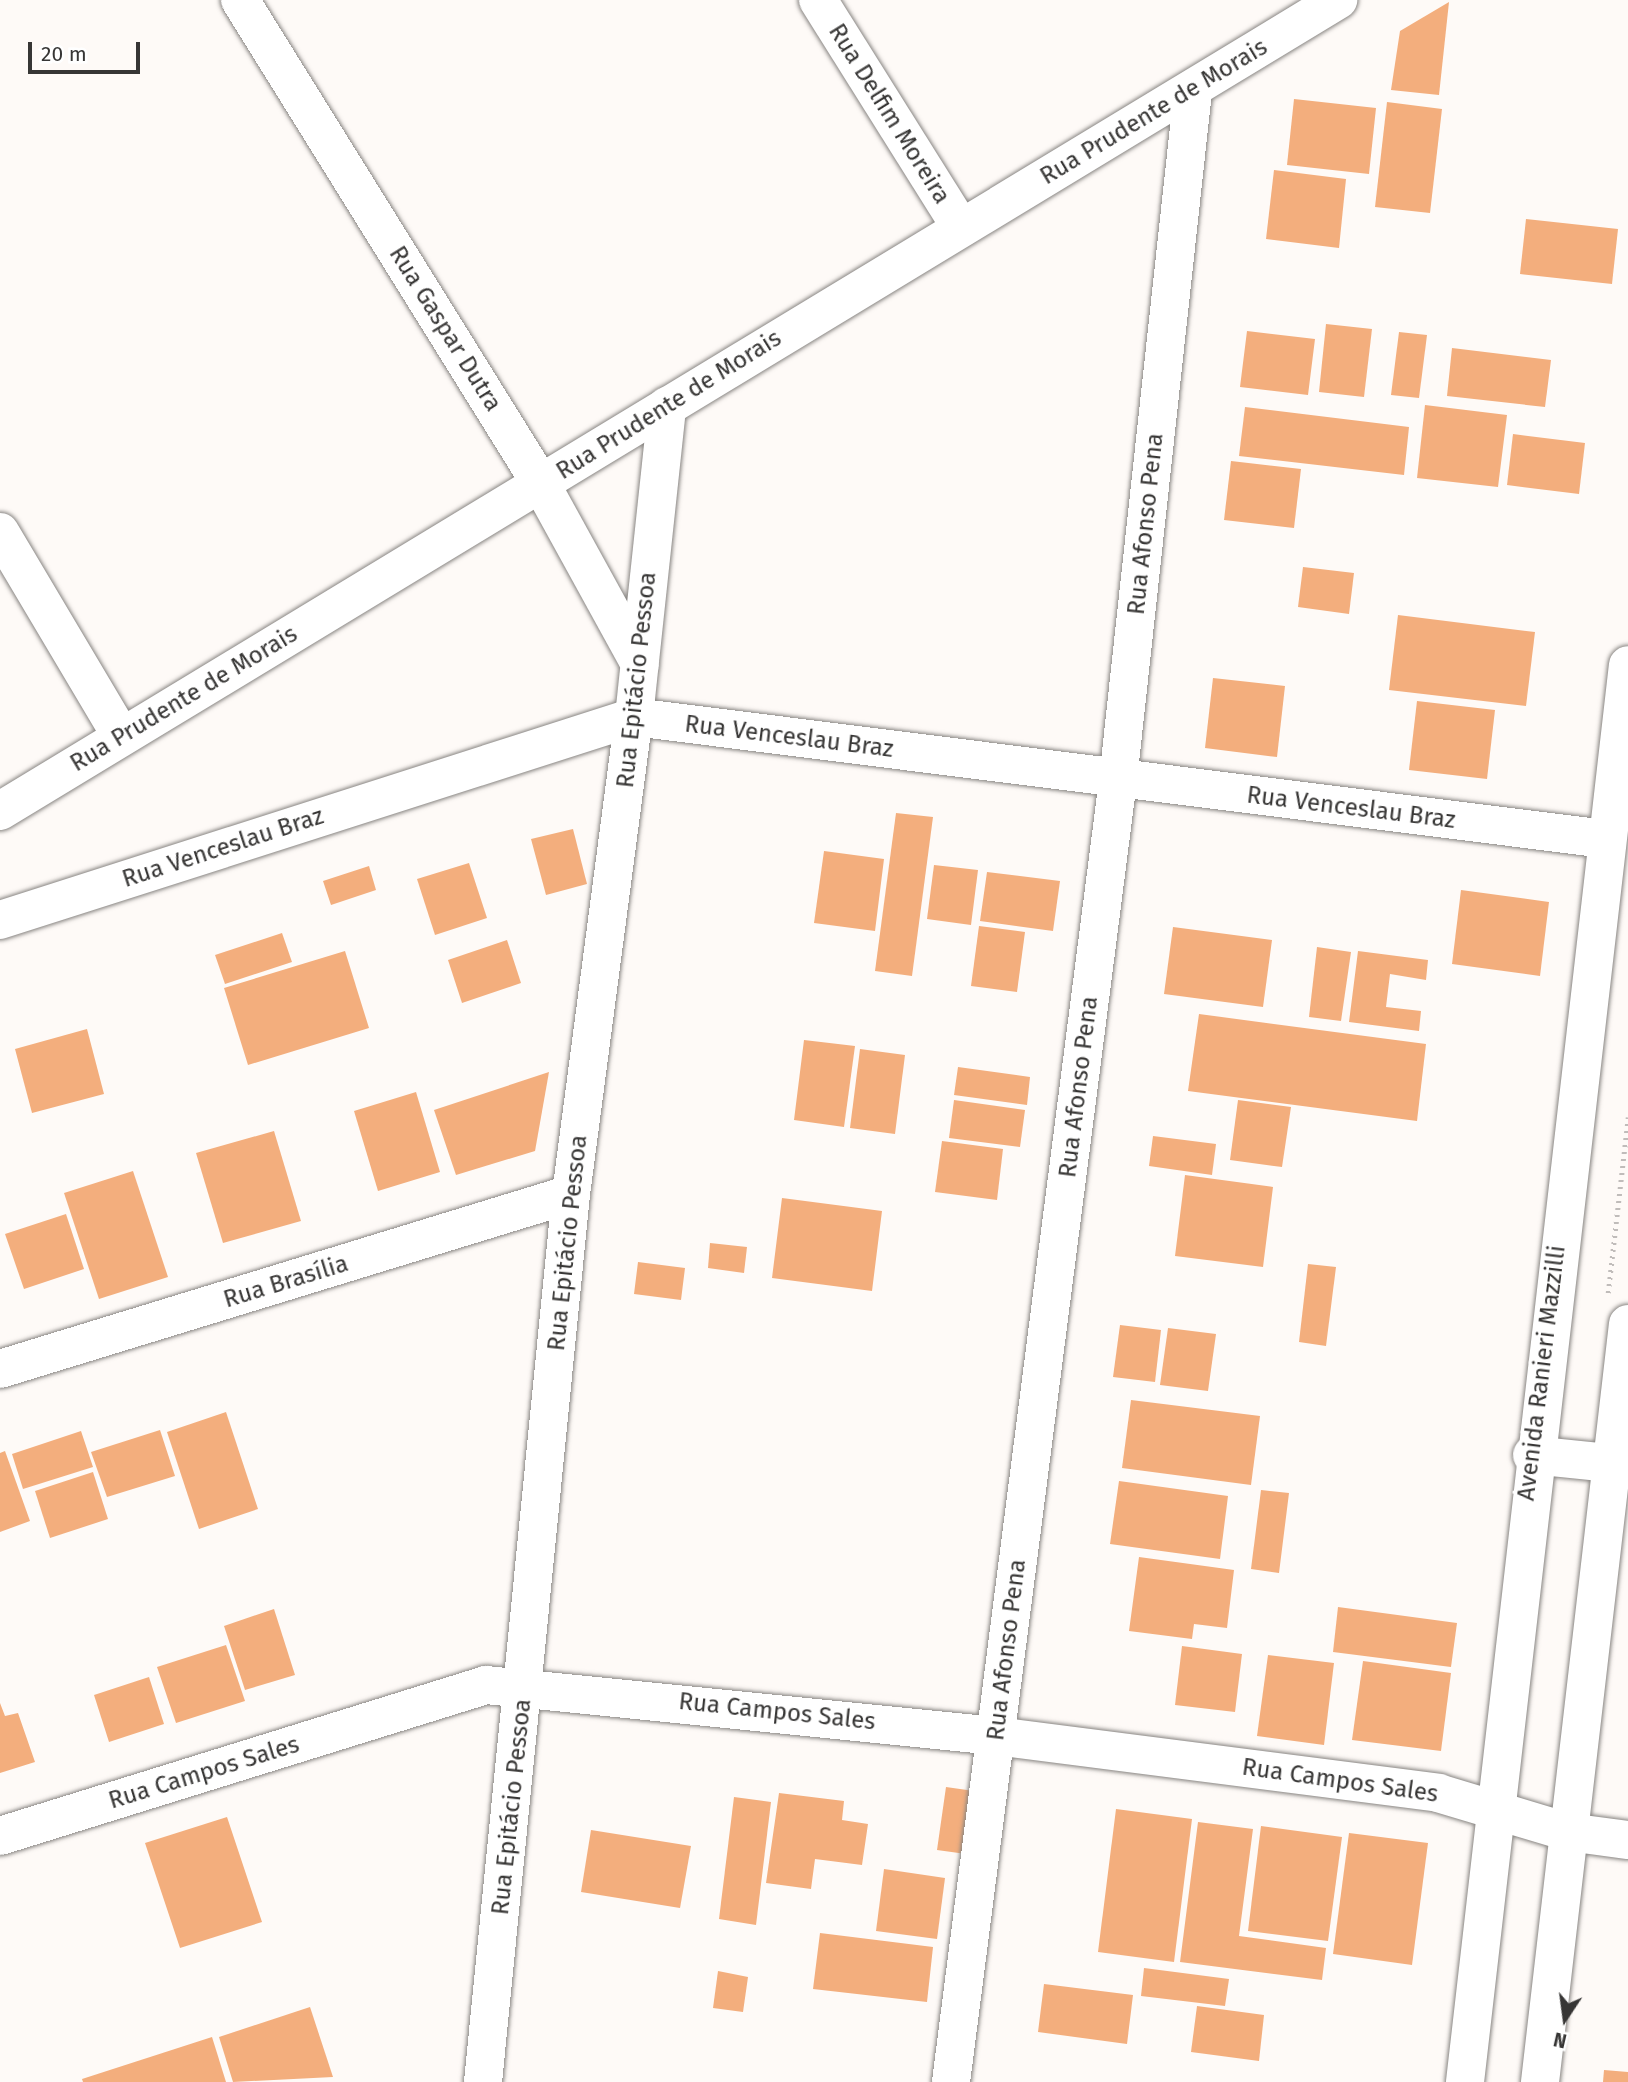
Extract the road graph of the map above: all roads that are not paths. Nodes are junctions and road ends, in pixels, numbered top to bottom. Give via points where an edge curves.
1 (240, 0) edge
2 (818, 0) edge
3 (1338, 0) edge
4 (1193, 90) junction
5 (961, 228) junction
6 (667, 406) junction
7 (541, 484) junction
8 (0, 533) edge
9 (640, 664) junction
10 (1628, 666) edge
11 (634, 716) junction
12 (121, 736) junction
13 (1118, 780) junction
14 (0, 811) edge
15 (1605, 839) junction
16 (0, 920) edge
17 (571, 1194) junction
18 (1628, 1324) edge
19 (0, 1369) edge
20 (1532, 1455) junction
21 (1619, 1464) edge
22 (525, 1685) junction
23 (996, 1736) junction
24 (1495, 1807) junction
25 (1568, 1832) junction
26 (0, 1836) edge
27 (1628, 1840) edge
28 (484, 2082) edge
29 (951, 2082) edge
30 (1465, 2082) edge
31 (1540, 2082) edge

1 - 7 street, Rua Gaspar Dutra
2 - 5 street, Rua Delfim Moreira
3 - 4 street, Rua Prudente de Morais
4 - 5 street, Rua Prudente de Morais
4 - 13 street, Rua Afonso Pena
5 - 6 street, Rua Prudente de Morais
6 - 7 street, Rua Prudente de Morais
6 - 9 street, Rua Epitácio Pessoa
7 - 9 street, Rua Gaspar Dutra
7 - 12 street, Rua Prudente de Morais
8 - 12 street
9 - 11 street, Rua Epitácio Pessoa
10 - 15 street, Avenida Ranieri Mazzilli
11 - 13 street, Rua Venceslau Braz
11 - 16 street, Rua Venceslau Braz
11 - 17 street, Rua Epitácio Pessoa
12 - 14 street, Rua Prudente de Morais
13 - 15 street, Rua Venceslau Braz
13 - 23 street, Rua Afonso Pena
15 - 20 street, Avenida Ranieri Mazzilli
17 - 19 street, Rua Brasília
17 - 22 street, Rua Epitácio Pessoa
18 - 21 street
20 - 21 street
20 - 24 street, Avenida Ranieri Mazzilli
21 - 25 street
22 - 23 street, Rua Campos Sales
22 - 26 street, Rua Campos Sales via 486,1685
22 - 28 street, Rua Epitácio Pessoa
23 - 24 street, Rua Campos Sales via 1438,1793
23 - 29 street, Rua Afonso Pena
24 - 25 street, Rua Campos Sales
24 - 30 street, Avenida Ranieri Mazzilli
25 - 27 street, Rua Campos Sales
25 - 31 street

